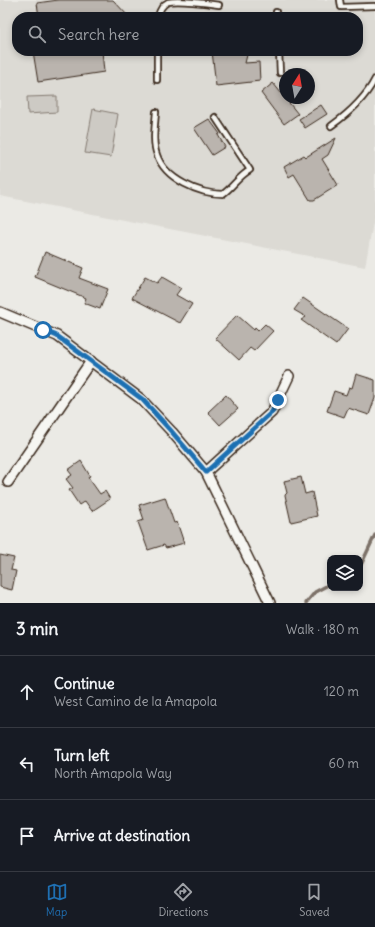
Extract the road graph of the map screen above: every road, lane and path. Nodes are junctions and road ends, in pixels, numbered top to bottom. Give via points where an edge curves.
1 (340, 0) edge
2 (218, 5) dead end
3 (375, 6) edge
4 (159, 12) edge
5 (157, 56) edge
6 (278, 56) edge
7 (280, 68) edge
8 (375, 78) edge
9 (157, 80) dead end
10 (156, 112) dead end
11 (215, 117) dead end
12 (331, 126) dead end
13 (0, 312) edge
14 (91, 361) junction
15 (289, 376) dead end
16 (206, 472) junction
17 (8, 482) dead end
18 (270, 603) edge

1 - 3 lane via 341,7
2 - 4 lane via 167,2
5 - 9 lane
6 - 7 lane
8 - 12 lane via 351,111
10 - 11 lane via 155,146 163,166 184,183 204,191 223,194 250,170
13 - 14 street via 57,336
14 - 16 street via 142,399
14 - 17 street
15 - 16 street via 272,412
16 - 18 street

